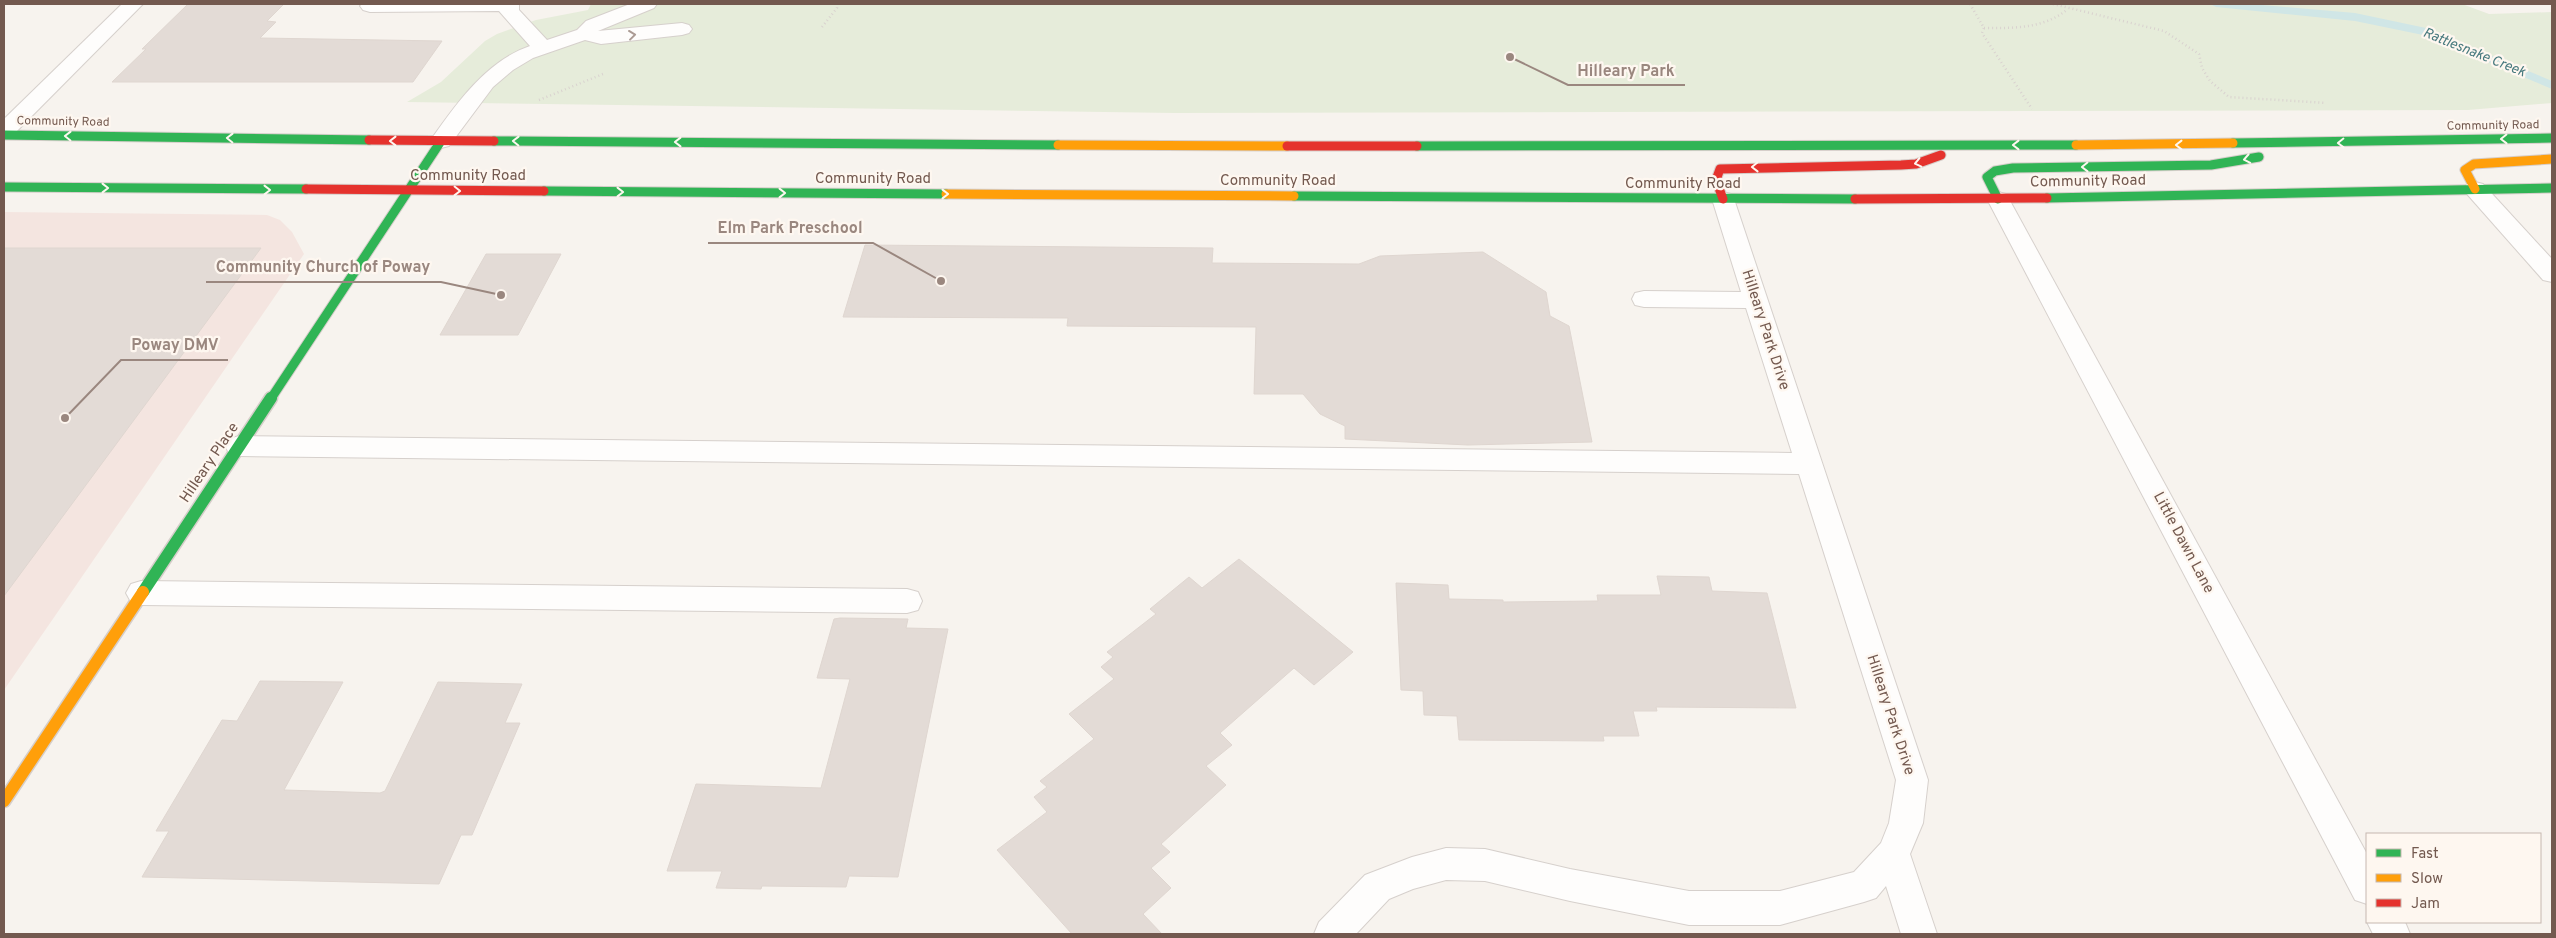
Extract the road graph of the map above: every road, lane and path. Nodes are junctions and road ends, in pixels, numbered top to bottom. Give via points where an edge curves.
1 (133, 4) edge
2 (508, 4) edge
3 (647, 4) edge
4 (837, 4) edge
5 (1969, 4) edge
6 (2053, 4) edge
7 (370, 6) dead end
8 (2068, 8) junction
9 (822, 27) dead end
10 (1984, 28) junction
11 (682, 29) dead end
12 (584, 34) junction
13 (542, 48) junction
14 (2034, 113) dead end
15 (4, 131) edge
16 (4, 135) edge
17 (2552, 138) edge
18 (441, 141) junction
19 (2364, 142) junction
20 (2293, 144) junction
21 (1963, 146) junction
22 (2552, 159) edge
23 (4, 187) edge
24 (2552, 188) edge
25 (2475, 189) junction
26 (408, 191) junction
27 (1723, 199) junction
28 (1998, 199) junction
29 (2552, 274) edge
30 (1644, 299) dead end
31 (1756, 300) junction
32 (239, 446) junction
33 (1809, 464) junction
34 (141, 593) junction
35 (908, 601) dead end
36 (4, 801) edge
37 (1893, 854) junction
38 (2366, 886) edge
39 (2386, 923) edge
40 (1332, 934) edge
41 (1919, 934) edge
42 (2392, 934) edge

1 - 15 street
2 - 7 street
2 - 13 street via 513,16
3 - 12 street via 593,25
4 - 9 path
5 - 10 path
6 - 8 path
8 - 10 path via 2057,19 2037,26
8 - 19 path via 2164,31 2188,42 2199,54 2202,68 2210,81 2229,97 2328,104
10 - 14 path via 1982,33
12 -> 11 street via 601,38
12 - 13 street
13 - 18 street via 495,74
18 -> 16 main road, Community Road
17 -> 19 main road, Community Road
21 -> 18 main road, Community Road
18 - 26 main road, Hilleary Place
19 -> 20 main road, Community Road
20 -> 21 main road, Community Road
20 -> 28 main road via 2273,154 2211,166 1995,171 1987,177
21 -> 27 main road via 1916,164 1720,169 1716,181
22 - 25 main road via 2474,164 2464,170
23 -> 26 main road, Community Road
24 - 25 main road, Community Road
25 - 28 main road, Community Road
25 - 29 street
26 -> 27 main road, Community Road
26 - 32 main road, Hilleary Place
27 - 28 main road, Community Road
27 - 31 street, Hilleary Park Drive
28 - 38 street, Little Dawn Lane
30 - 31 street
31 - 33 street, Hilleary Park Drive
32 - 33 street
32 - 34 main road, Hilleary Place
33 - 37 street, Hilleary Park Drive via 1912,780 1906,823
34 - 35 street
34 - 36 main road, Hilleary Place
37 - 40 street, Hilleary Park Drive via 1864,886 1780,908 1689,908 1485,865 1446,864 1412,872 1377,887
37 - 41 street
39 - 42 street

